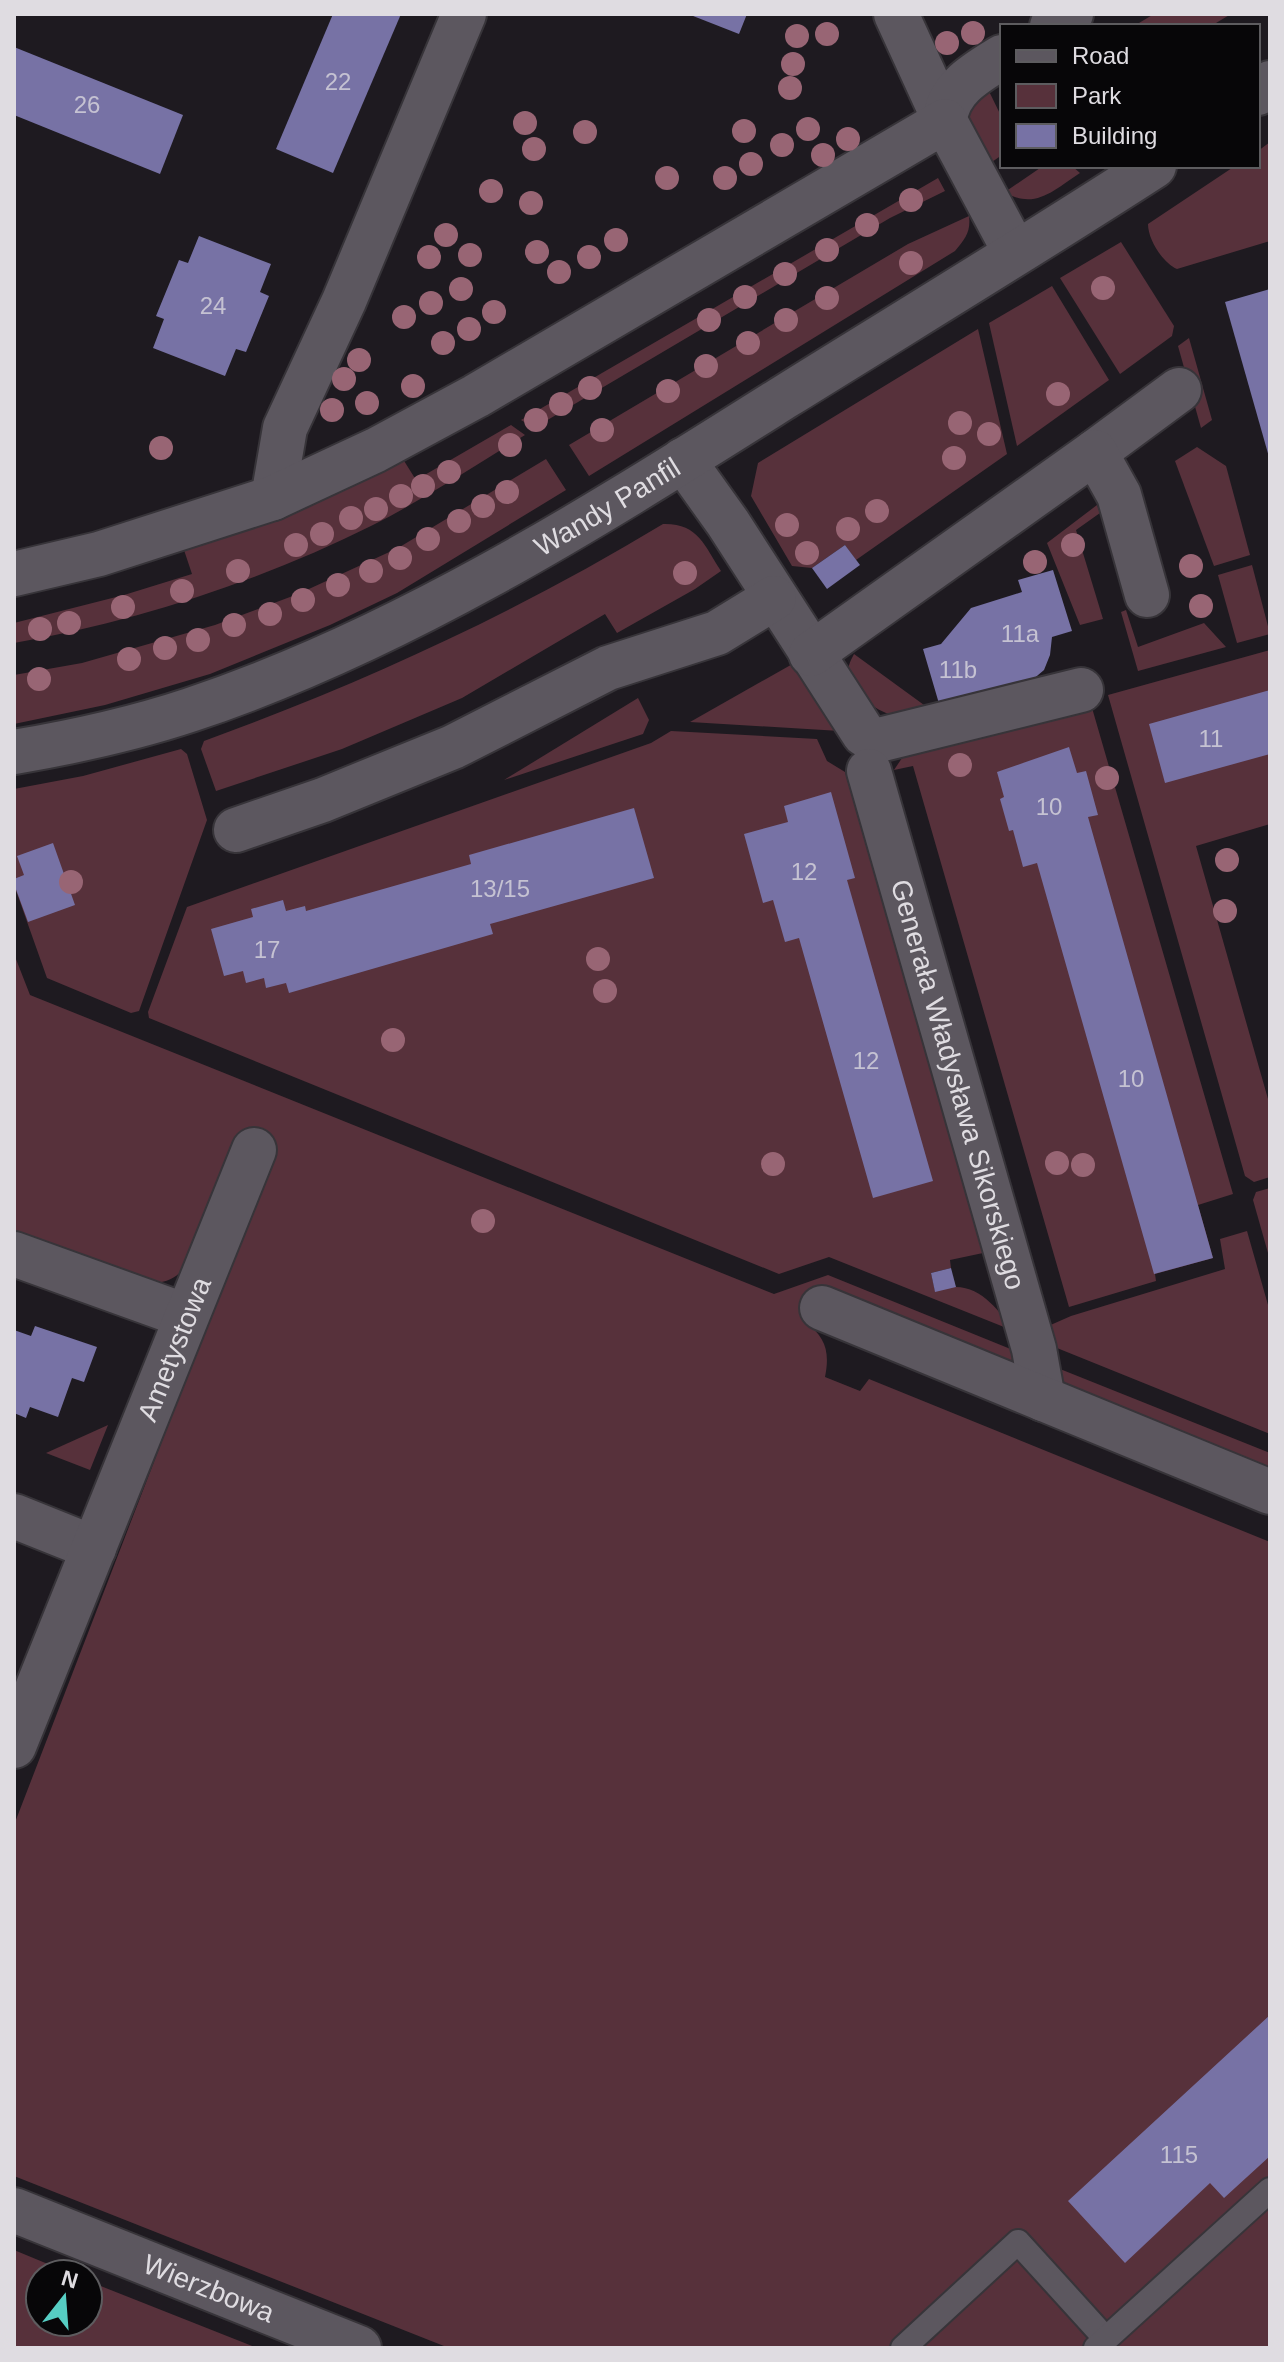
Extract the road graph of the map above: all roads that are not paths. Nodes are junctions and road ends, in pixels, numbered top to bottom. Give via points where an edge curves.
1 (464, 14) edge
2 (896, 14) edge
3 (1000, 58) edge
4 (945, 121) junction
5 (1151, 168) edge
6 (1015, 252) junction
7 (1179, 390) dead end
8 (1095, 452) junction
9 (683, 460) junction
10 (273, 498) junction
11 (14, 574) edge
12 (1147, 595) dead end
13 (774, 598) junction
14 (811, 654) junction
15 (1081, 690) dead end
16 (14, 752) edge
17 (869, 771) dead end
18 (236, 830) dead end
19 (254, 1150) dead end
20 (14, 1254) edge
21 (822, 1308) dead end
22 (186, 1316) junction
23 (1043, 1399) junction
24 (1270, 1492) edge
25 (14, 1516) edge
26 (94, 1548) junction
27 (14, 1746) edge
28 (1270, 2190) edge
29 (14, 2210) edge
30 (1101, 2343) edge
31 (359, 2348) edge
32 (903, 2348) edge

1 - 10 street via 285,428
2 - 4 street
3 - 4 street via 954,92
4 - 6 street
4 - 10 street via 476,396
5 - 6 street, Wandy Panfil
6 - 9 street, Wandy Panfil
7 - 8 street
8 - 12 street via 1119,495
8 - 14 street
9 - 13 street
9 - 16 street, Wandy Panfil via 449,597 312,662 190,710 78,741
10 - 11 street via 99,554
13 - 14 street
13 - 18 street via 717,633 608,668 453,747
14 - 15 street via 864,734 875,741
17 - 23 street, Generała Władysława Sikorskiego via 1034,1349
19 - 22 street, Ametystowa
20 - 22 street
21 - 23 street
22 - 26 street, Ametystowa
23 - 24 street
25 - 26 street
26 - 27 street, Ametystowa
28 - 30 lane
29 - 31 street, Wierzbowa
30 - 32 lane via 1018,2242

